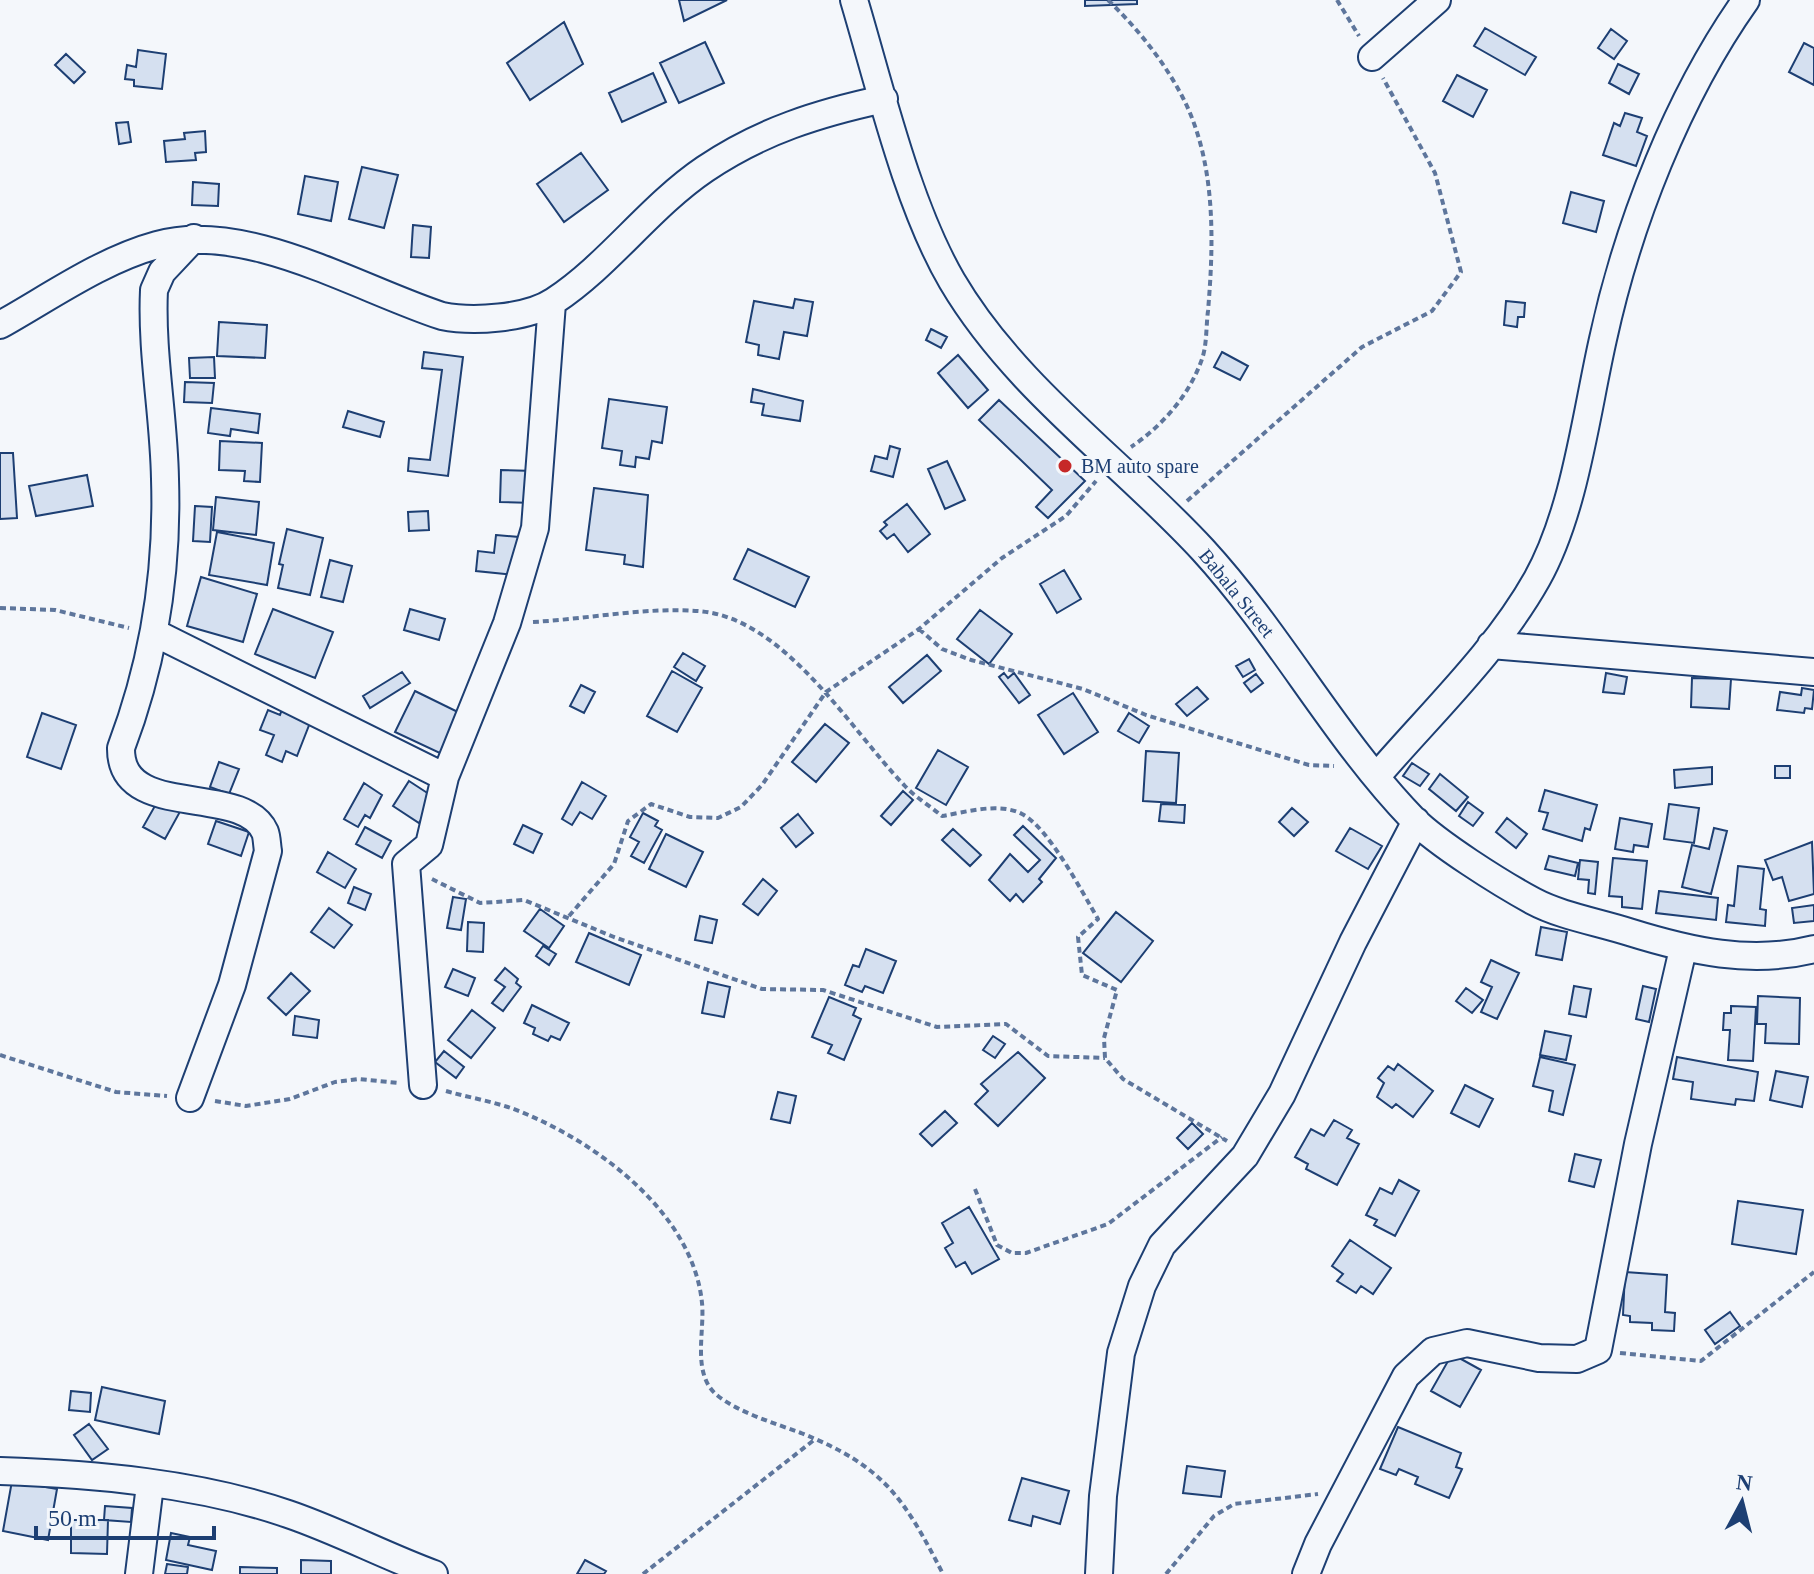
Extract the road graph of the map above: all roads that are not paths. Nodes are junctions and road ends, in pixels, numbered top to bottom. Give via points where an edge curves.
1 (854, 0) edge
2 (1437, 0) edge
3 (1746, 0) edge
4 (1372, 57) road end
5 (884, 99) junction
6 (194, 238) junction
7 (552, 303) junction
8 (0, 325) edge
9 (155, 633) junction
10 (1491, 645) junction
11 (1814, 672) edge
12 (1369, 767) junction
13 (445, 777) junction
14 (1416, 821) junction
15 (1683, 949) junction
16 (1814, 949) edge
17 (423, 1085) road end
18 (190, 1098) road end
19 (0, 1471) edge
20 (150, 1485) junction
21 (139, 1574) edge
22 (434, 1574) edge
23 (1099, 1574) edge
24 (1306, 1574) edge

1 - 5 street, Babala Street
2 - 4 street
3 - 10 street via 1685,100 1639,215 1603,337 1584,444 1557,529 1538,578
5 - 7 street via 817,113 740,147 666,200
5 - 12 street, Babala Street via 923,221 952,280 1003,355 1171,515 1236,586
6 - 7 street via 274,254 466,321
6 - 8 street via 123,258
6 - 9 street via 162,272 154,290 166,561
7 - 13 street via 535,528 507,623
9 - 13 street
9 - 18 street via 121,748 121,765 130,778 166,797 226,807 250,817 265,831 268,851 232,985
10 - 11 street
10 - 12 street
12 - 14 street, Babala Street
13 - 17 street via 429,845 406,864
14 - 15 street, Babala Street via 1535,902
14 - 23 street via 1282,1094 1245,1156 1162,1245 1142,1286 1121,1353
15 - 16 street, Babala Street via 1751,957
15 - 24 street via 1598,1350 1577,1359 1539,1358 1467,1343 1433,1351 1406,1376
19 - 20 street
20 - 21 street
20 - 22 street via 284,1512

